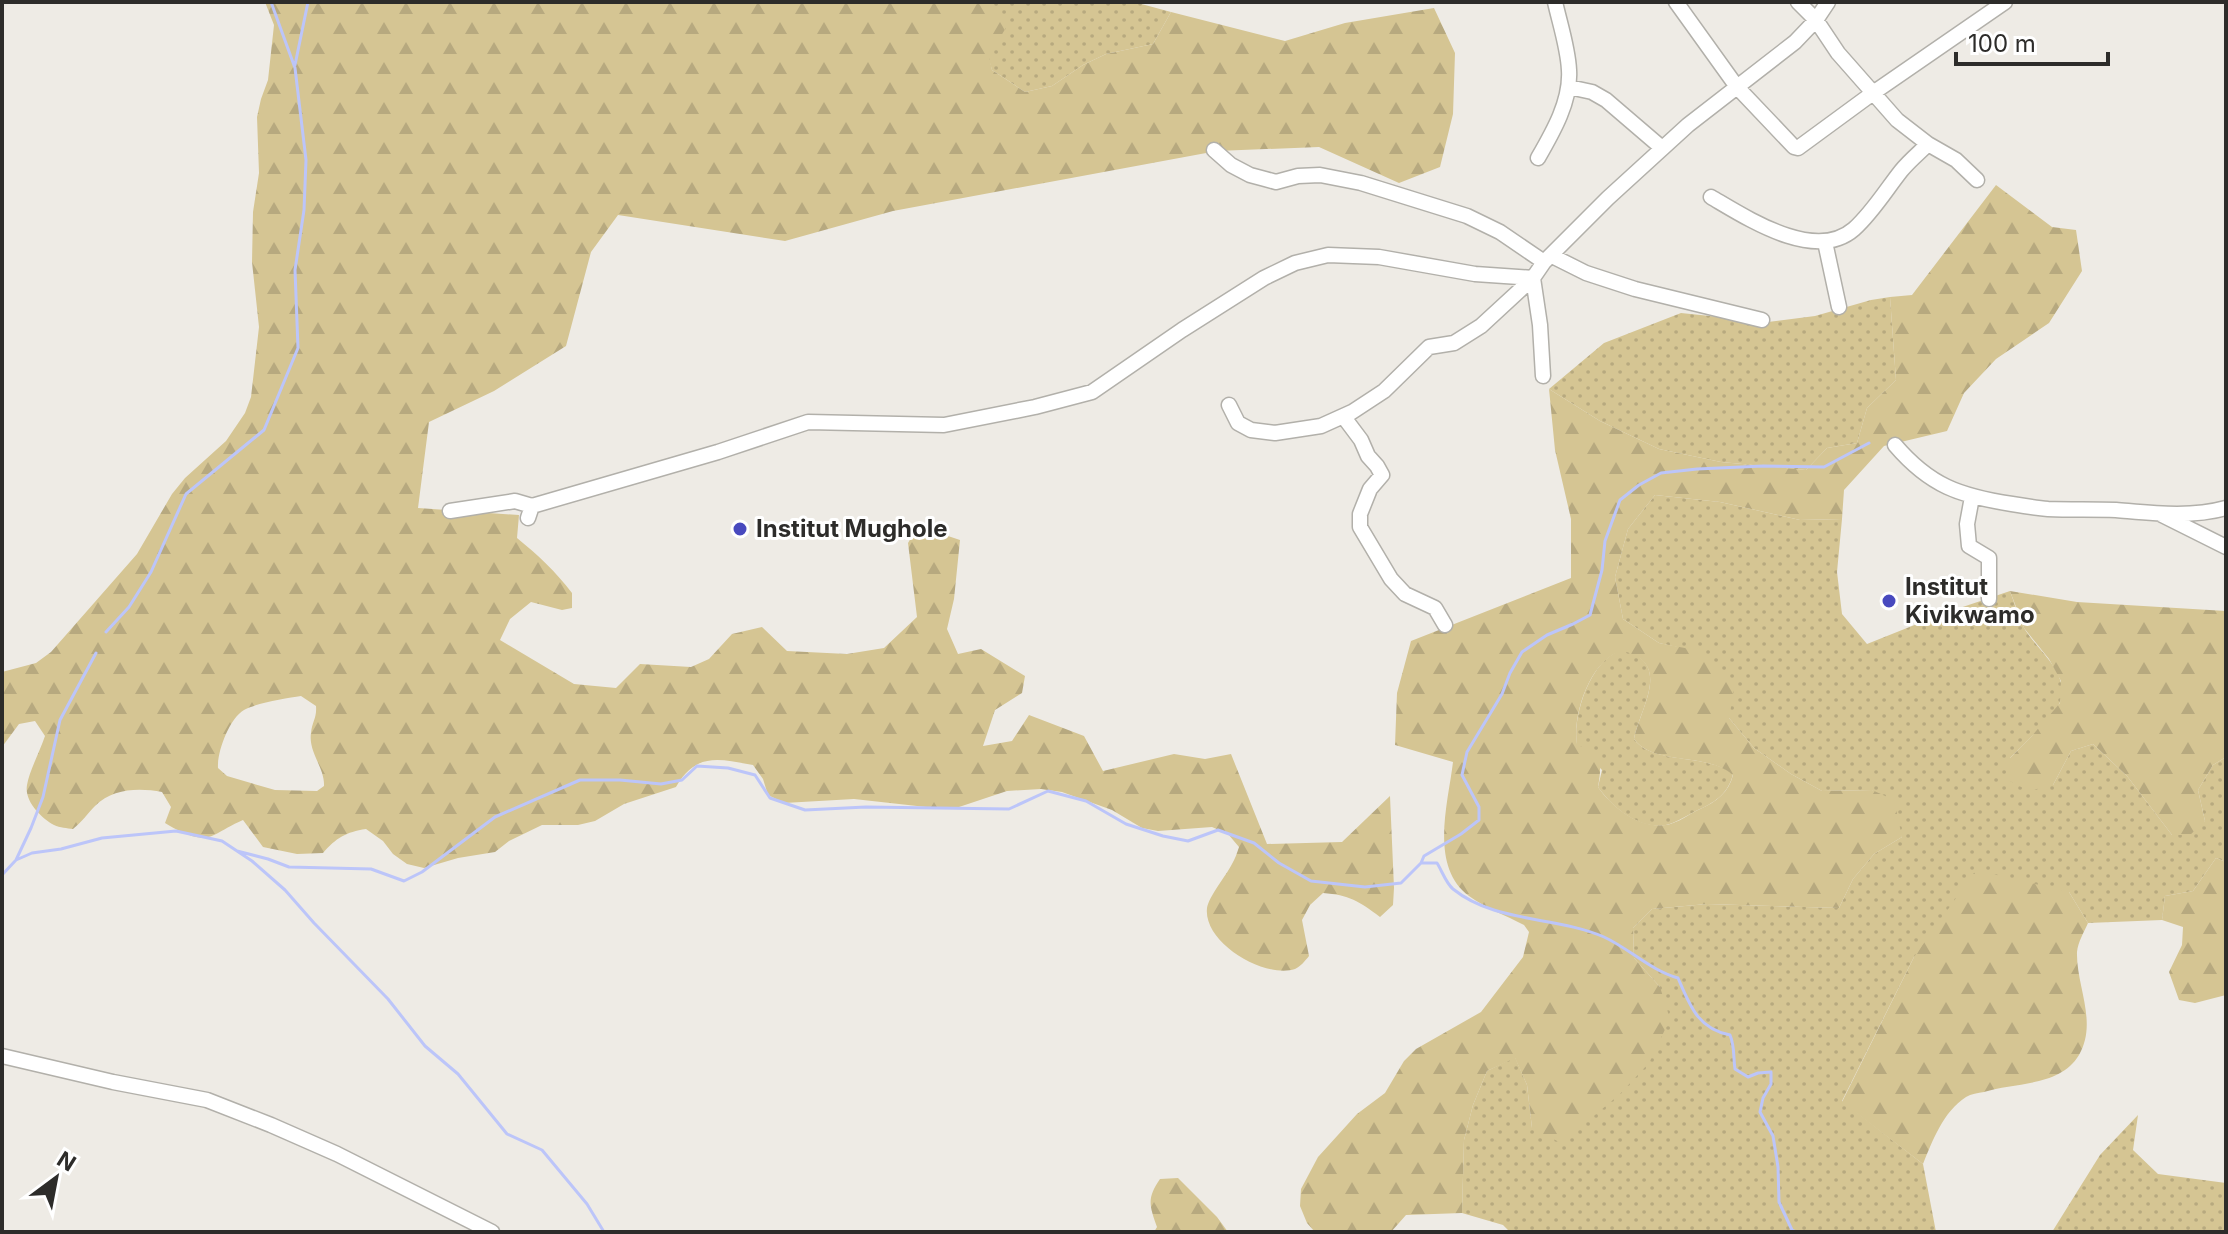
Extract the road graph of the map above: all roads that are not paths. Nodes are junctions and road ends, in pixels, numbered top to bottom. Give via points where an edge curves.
1 (1555, 2) edge
2 (1676, 2) edge
3 (1798, 2) edge
4 (1828, 2) edge
5 (2005, 2) edge
6 (1816, 20) junction
7 (1569, 87) junction
8 (1737, 87) junction
9 (1873, 93) junction
10 (1928, 144) junction
11 (1662, 148) junction
12 (1214, 150) dead end
13 (1538, 158) dead end
14 (1977, 180) dead end
15 (1711, 197) dead end
16 (1825, 242) junction
17 (1548, 259) junction
18 (1533, 278) junction
19 (1839, 307) dead end
20 (1762, 320) dead end
21 (1543, 376) dead end
22 (1229, 405) dead end
23 (1343, 416) junction
24 (1895, 445) dead end
25 (1972, 497) junction
26 (2226, 508) edge
27 (450, 511) dead end
28 (2162, 515) junction
29 (2226, 547) edge
30 (1989, 599) dead end
31 (1445, 625) dead end
32 (2, 1056) edge
33 (492, 1232) edge

1 - 7 street
2 - 8 street
3 - 6 street
4 - 6 street
5 - 9 street
6 - 8 street
6 - 9 street
7 - 11 street via 1606,100
7 - 13 street
8 - 9 street via 1798,148
8 - 11 street
9 - 10 street
10 - 14 street
10 - 16 street via 1854,229
11 - 17 street
12 - 17 street via 1250,175 1276,182 1320,175 1467,216
15 - 16 street via 1777,232
16 - 19 street
17 - 18 street
17 - 20 street via 1635,289
18 - 21 street
18 - 23 street via 1481,326 1454,343 1429,347 1384,391
18 - 27 street via 1328,255 1264,278 1092,392 944,425 808,422 530,512 515,501
22 - 23 street via 1238,423 1275,433 1321,426
23 - 31 street via 1382,475 1370,489 1360,527 1391,579 1405,594 1435,608
24 - 25 street via 1913,466
25 - 28 street via 2045,509
25 - 30 street via 1969,546 1989,558
26 - 28 street
28 - 29 street
32 - 33 street via 207,1100 337,1154

